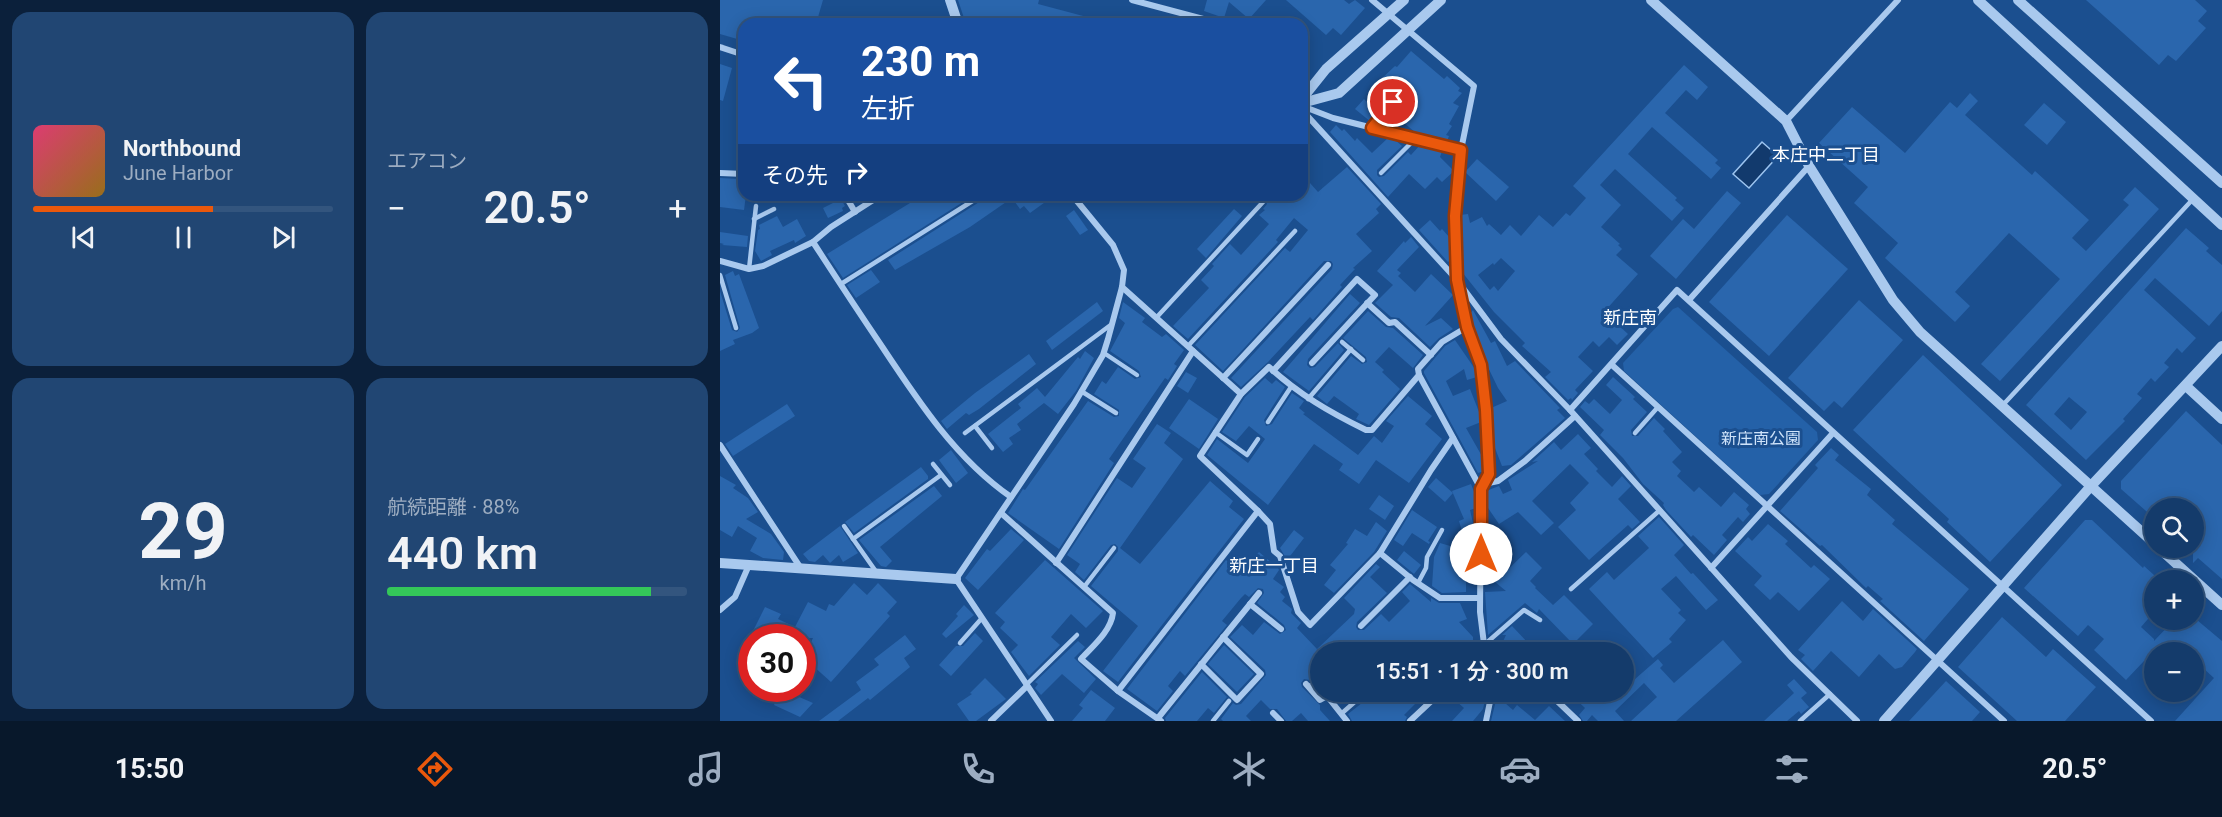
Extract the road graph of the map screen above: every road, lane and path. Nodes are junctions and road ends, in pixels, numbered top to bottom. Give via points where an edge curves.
1 (950, 0) edge
2 (1132, 0) edge
3 (1372, 0) edge
4 (1404, 0) edge
5 (1441, 0) edge
6 (1651, 0) edge
7 (1898, 0) edge
8 (1978, 0) edge
9 (2018, 0) edge
10 (1390, 15) junction
11 (956, 18) edge
12 (1200, 18) edge
13 (1408, 31) junction
14 (720, 47) edge
15 (738, 53) edge
16 (1308, 94) edge
17 (1308, 100) edge
18 (1393, 102) dead end
19 (1308, 104) edge
20 (1308, 107) edge
21 (1786, 121) junction
22 (1372, 128) junction
23 (1415, 139) junction
24 (1461, 150) junction
25 (1809, 166) junction
26 (720, 173) edge
27 (1381, 173) dead end
28 (738, 174) edge
29 (2222, 183) edge
30 (2193, 199) junction
31 (849, 201) edge
32 (872, 201) edge
33 (972, 201) edge
34 (1077, 201) edge
35 (1263, 202) dead end
36 (756, 206) dead end
37 (774, 209) dead end
38 (855, 212) junction
39 (754, 219) junction
40 (2222, 225) edge
41 (1295, 231) dead end
42 (813, 242) junction
43 (720, 261) edge
44 (1328, 265) dead end
45 (749, 269) junction
46 (720, 275) edge
47 (1457, 280) junction
48 (841, 284) junction
49 (1122, 287) junction
50 (1689, 300) junction
51 (1367, 303) junction
52 (1156, 318) junction
53 (1112, 324) junction
54 (1467, 327) junction
55 (736, 328) dead end
56 (1342, 342) dead end
57 (2222, 346) edge
58 (1190, 349) junction
59 (1351, 349) junction
60 (1104, 352) junction
61 (1431, 355) junction
62 (1363, 360) dead end
63 (1312, 363) dead end
64 (1612, 365) junction
65 (1273, 370) junction
66 (1137, 375) dead end
67 (1419, 375) junction
68 (1223, 378) junction
69 (2186, 386) junction
70 (1292, 387) junction
71 (1081, 391) junction
72 (1241, 394) junction
73 (1308, 399) junction
74 (2002, 406) junction
75 (1658, 407) junction
76 (1116, 413) dead end
77 (1572, 413) junction
78 (2222, 419) edge
79 (1268, 422) dead end
80 (975, 426) junction
81 (1215, 432) junction
82 (965, 433) dead end
83 (1635, 433) dead end
84 (1833, 433) junction
85 (1453, 438) junction
86 (1258, 439) dead end
87 (720, 445) edge
88 (992, 448) dead end
89 (933, 464) dead end
90 (941, 475) junction
91 (950, 485) dead end
92 (2091, 486) junction
93 (1482, 487) junction
94 (1011, 497) junction
95 (1767, 506) junction
96 (1660, 510) junction
97 (1258, 511) junction
98 (1001, 513) junction
99 (844, 526) dead end
100 (1442, 530) dead end
101 (2144, 534) edge
102 (853, 539) junction
103 (1114, 548) dead end
104 (1380, 553) junction
105 (2170, 558) edge
106 (720, 563) edge
107 (1056, 563) junction
108 (749, 565) junction
109 (800, 567) junction
110 (1711, 568) junction
111 (877, 573) junction
112 (1410, 577) junction
113 (956, 579) junction
114 (1418, 583) junction
115 (2002, 586) junction
116 (1084, 587) junction
117 (1571, 589) dead end
118 (1259, 592) dead end
119 (1480, 598) junction
120 (1250, 604) junction
121 (2222, 605) edge
122 (720, 610) edge
123 (982, 618) junction
124 (1540, 620) dead end
125 (1361, 626) dead end
126 (1281, 629) dead end
127 (1077, 635) dead end
128 (1223, 638) junction
129 (1483, 642) edge
130 (1492, 642) edge
131 (960, 643) dead end
132 (1936, 660) junction
133 (1201, 664) junction
134 (1027, 686) junction
135 (1308, 686) edge
136 (1118, 692) junction
137 (1830, 694) junction
138 (1229, 701) dead end
139 (1355, 702) edge
140 (1430, 702) edge
141 (1490, 702) edge
142 (1558, 702) edge
143 (1273, 713) dead end
144 (1341, 714) junction
145 (1160, 720) edge
146 (991, 721) edge
147 (1052, 721) edge
148 (1213, 721) edge
149 (1281, 721) edge
150 (1347, 721) edge
151 (1410, 721) edge
152 (1486, 721) edge
153 (1578, 721) edge
154 (1800, 721) edge
155 (1857, 721) edge
156 (1884, 721) edge
157 (2004, 721) edge
158 (2151, 721) edge

1 - 11 street
2 - 12 street
3 - 10 street
4 - 10 street
5 - 13 street
6 - 21 street
7 - 21 street
8 - 30 street
9 - 29 street
10 - 13 street
10 - 16 street via 1326,69
13 - 17 street via 1339,93
13 - 24 street via 1474,86
14 - 15 street
18 - 22 lane
19 - 22 street via 1333,118
20 - 47 street
21 - 25 street
22 - 23 street
23 - 24 street
23 - 27 lane
24 - 47 street via 1455,216
25 - 50 street
25 - 74 street via 1893,300 1920,332
26 - 28 street
30 - 40 street
30 - 74 lane
31 - 38 street
32 - 38 street
33 - 48 lane
34 - 49 street via 1113,245 1124,270
35 - 52 lane
36 - 39 lane
37 - 39 lane
38 - 42 street
39 - 45 lane
41 - 58 lane
42 - 45 street
42 - 48 street
43 - 45 street
44 - 68 street
46 - 55 lane
47 - 54 street
47 - 77 street via 1501,339
48 - 94 street via 908,386 953,445 986,480
49 - 52 street
49 - 53 street
50 - 64 street via 1677,290
50 - 84 street
51 - 61 street
51 - 63 street
51 - 65 street via 1375,295 1357,279
52 - 58 street
53 - 60 street
53 - 80 lane
54 - 61 street via 1442,342
54 - 93 street via 1481,365 1486,410 1489,474
56 - 59 lane
57 - 69 street
58 - 68 street
58 - 107 street
59 - 62 lane
59 - 73 lane
60 - 66 lane
60 - 71 street
61 - 67 street via 1418,369
64 - 75 street
64 - 77 street
65 - 70 street
65 - 72 street via 1269,367
67 - 73 street via 1372,430
67 - 85 street
68 - 72 street
69 - 78 street
69 - 92 street
70 - 73 street
70 - 79 lane
71 - 76 lane
71 - 94 street
72 - 81 street
74 - 92 street
75 - 83 lane
75 - 95 street
77 - 93 street via 1526,460 1498,482
77 - 96 street
80 - 82 lane
80 - 88 lane
81 - 86 lane via 1247,455
81 - 97 street via 1200,456
84 - 95 street
84 - 115 street
85 - 93 street
85 - 104 street
87 - 109 street
89 - 90 lane
90 - 91 lane
90 - 102 lane
92 - 101 street
92 - 115 street
93 - 119 street
94 - 98 street
95 - 110 street
95 - 132 street
96 - 110 street
96 - 117 lane
97 - 104 street via 1270,524 1274,551 1280,556 1298,612 1310,626
97 - 136 street
98 - 107 street
98 - 113 street
99 - 102 lane
100 - 114 lane via 1426,557 1426,568
102 - 111 lane
103 - 116 lane
104 - 112 street
105 - 121 street
106 - 108 street
107 - 116 street
108 - 109 street
108 - 122 street via 735,597
109 - 111 street
110 - 137 street
111 - 113 street
112 - 114 street
112 - 125 street
113 - 123 street
114 - 119 street via 1440,598
115 - 132 street
115 - 158 street
116 - 136 street via 1113,614 1105,632 1081,658
118 - 120 street
119 - 129 street
120 - 126 street
120 - 128 street
123 - 131 lane
123 - 134 street
124 - 130 lane via 1524,610
127 - 134 lane
128 - 133 street
128 - 133 street via 1261,674 1237,700
132 - 156 street
132 - 157 street
133 - 145 street
134 - 146 street
134 - 147 street
135 - 144 street via 1320,700 1327,696
136 - 145 street
137 - 154 lane
137 - 155 street
138 - 148 lane
139 - 144 lane
140 - 151 street
141 - 152 street
142 - 153 street
143 - 149 street
144 - 150 street

